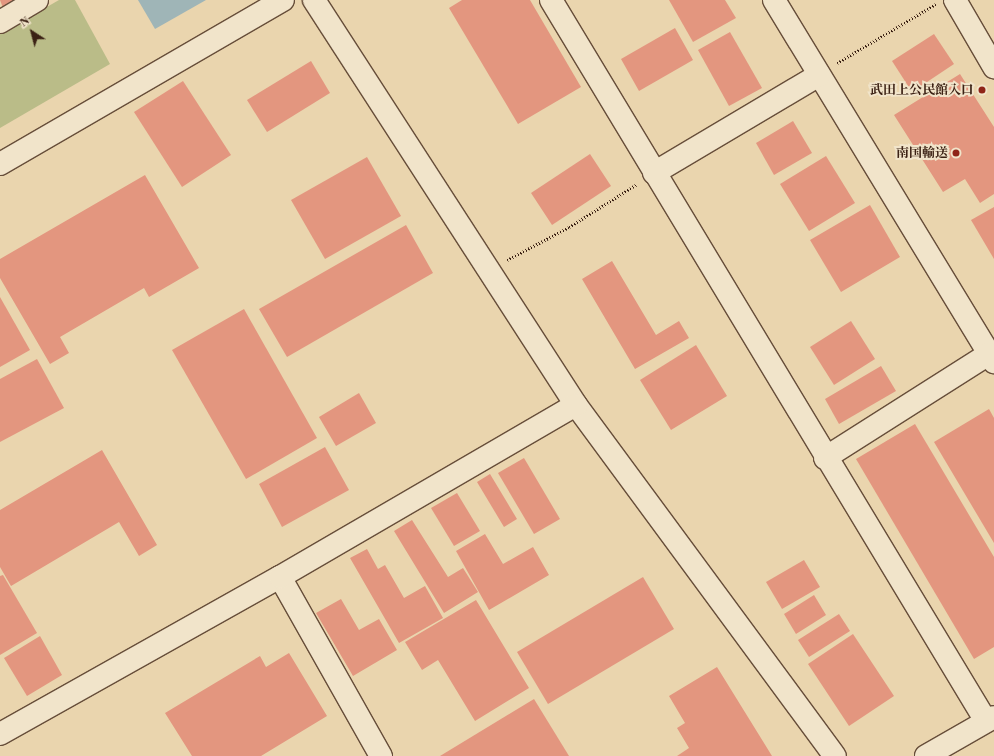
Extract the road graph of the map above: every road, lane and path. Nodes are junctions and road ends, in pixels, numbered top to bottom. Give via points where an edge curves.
1 (37, 0) edge
2 (283, 0) edge
3 (314, 0) edge
4 (551, 0) edge
5 (774, 0) edge
6 (943, 0) edge
7 (955, 0) edge
8 (0, 22) edge
9 (994, 67) edge
10 (819, 74) junction
11 (0, 164) edge
12 (654, 173) junction
13 (490, 268) junction
14 (992, 358) edge
15 (576, 405) junction
16 (825, 458) junction
17 (280, 577) junction
18 (990, 719) edge
19 (0, 734) edge
20 (381, 756) edge
21 (835, 756) edge
22 (926, 756) edge

1 - 8 street
2 - 11 street
3 - 13 street
4 - 12 street
5 - 10 street
6 - 10 path
7 - 9 street
10 - 12 street
10 - 14 street
12 - 13 path via 569,227
12 - 16 street
13 - 15 street
14 - 16 street
15 - 17 street
15 - 21 street
16 - 18 street
17 - 19 street
17 - 20 street
18 - 22 street

